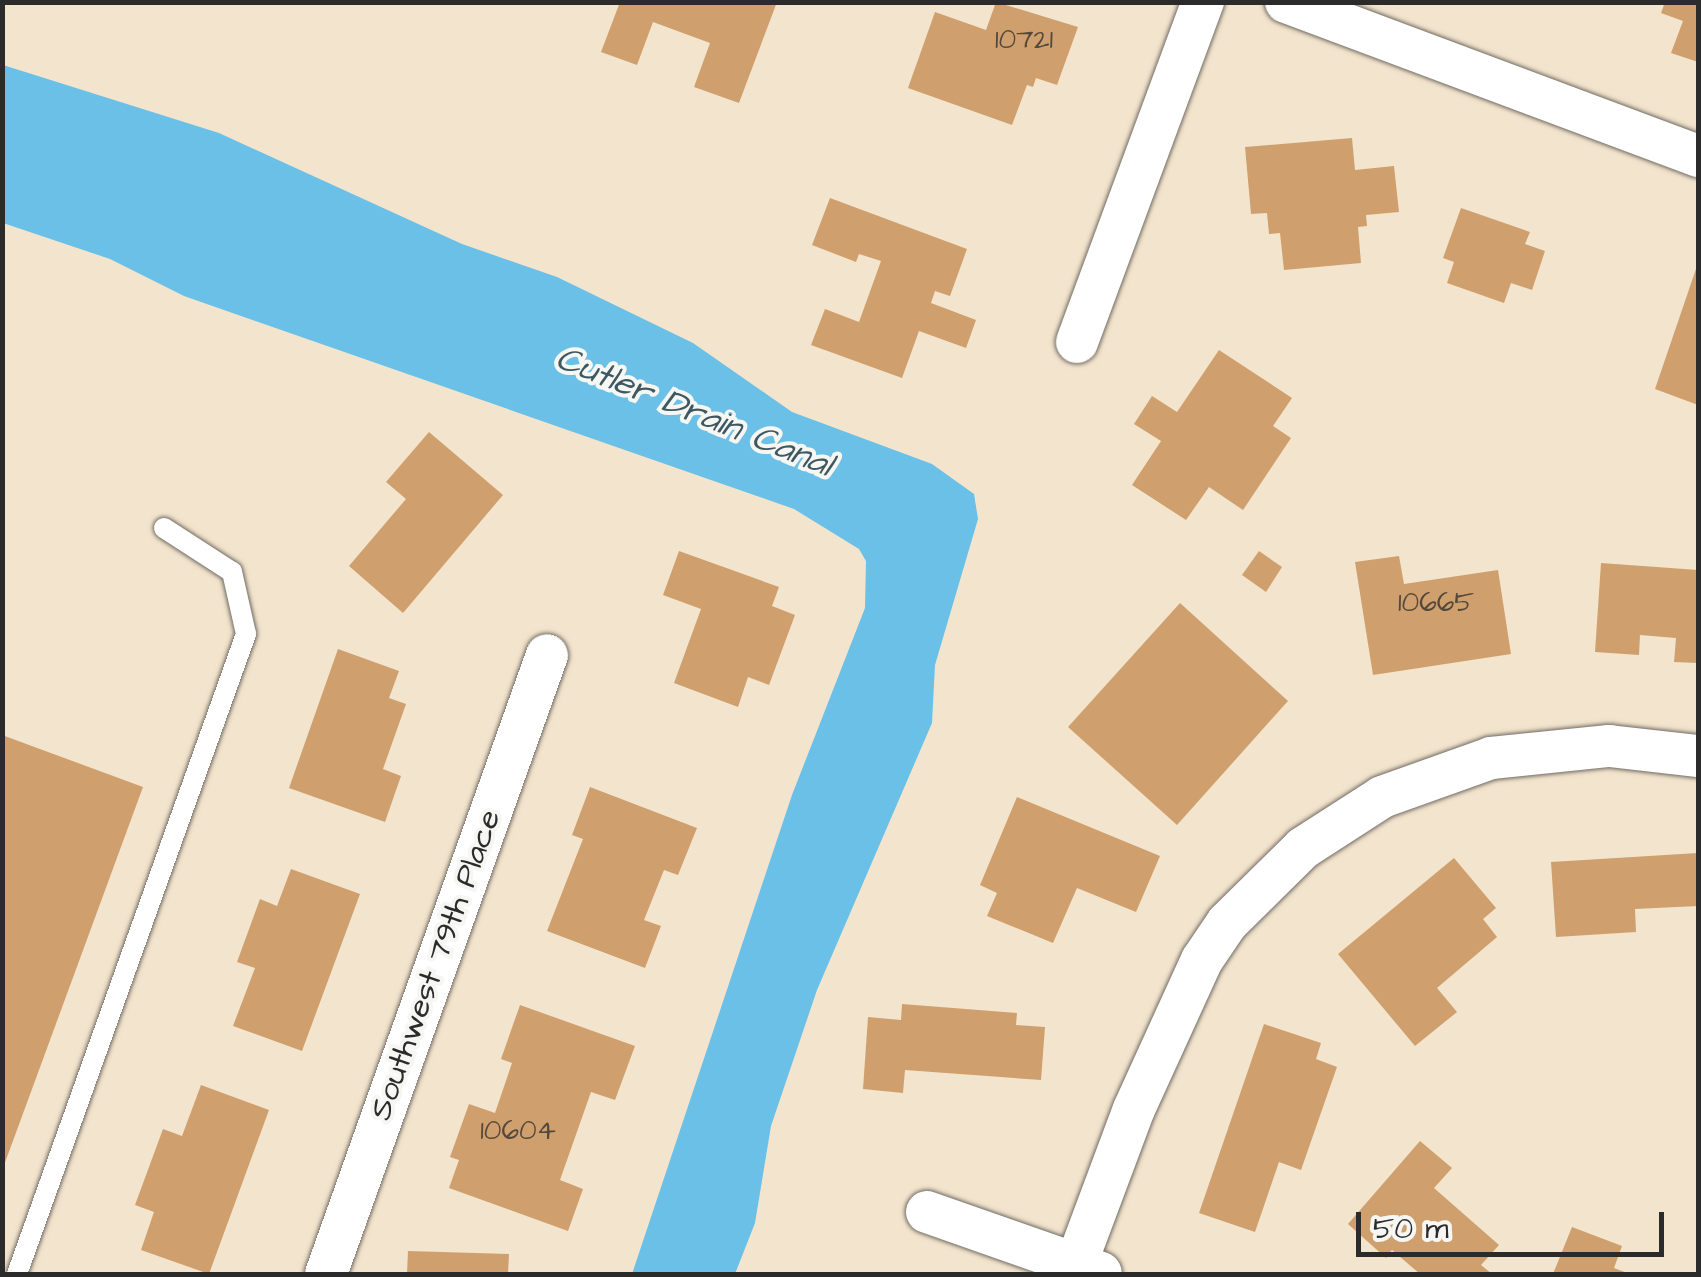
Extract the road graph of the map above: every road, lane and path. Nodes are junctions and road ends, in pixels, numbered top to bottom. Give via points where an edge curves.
1 (1202, 2) edge
2 (1286, 2) edge
3 (1698, 156) edge
4 (1077, 342) dead end
5 (164, 528) dead end
6 (546, 655) dead end
7 (1698, 756) edge
8 (927, 1212) dead end
9 (1090, 1269) edge
10 (17, 1274) edge
11 (326, 1274) edge

1 - 4 street
2 - 3 street
5 - 10 lane via 232,572 246,634
6 - 11 street, Southwest 79th Place
7 - 9 street via 1640,748 1542,748 1439,772 1352,812 1304,848 1227,923 1155,1058
8 - 9 street

